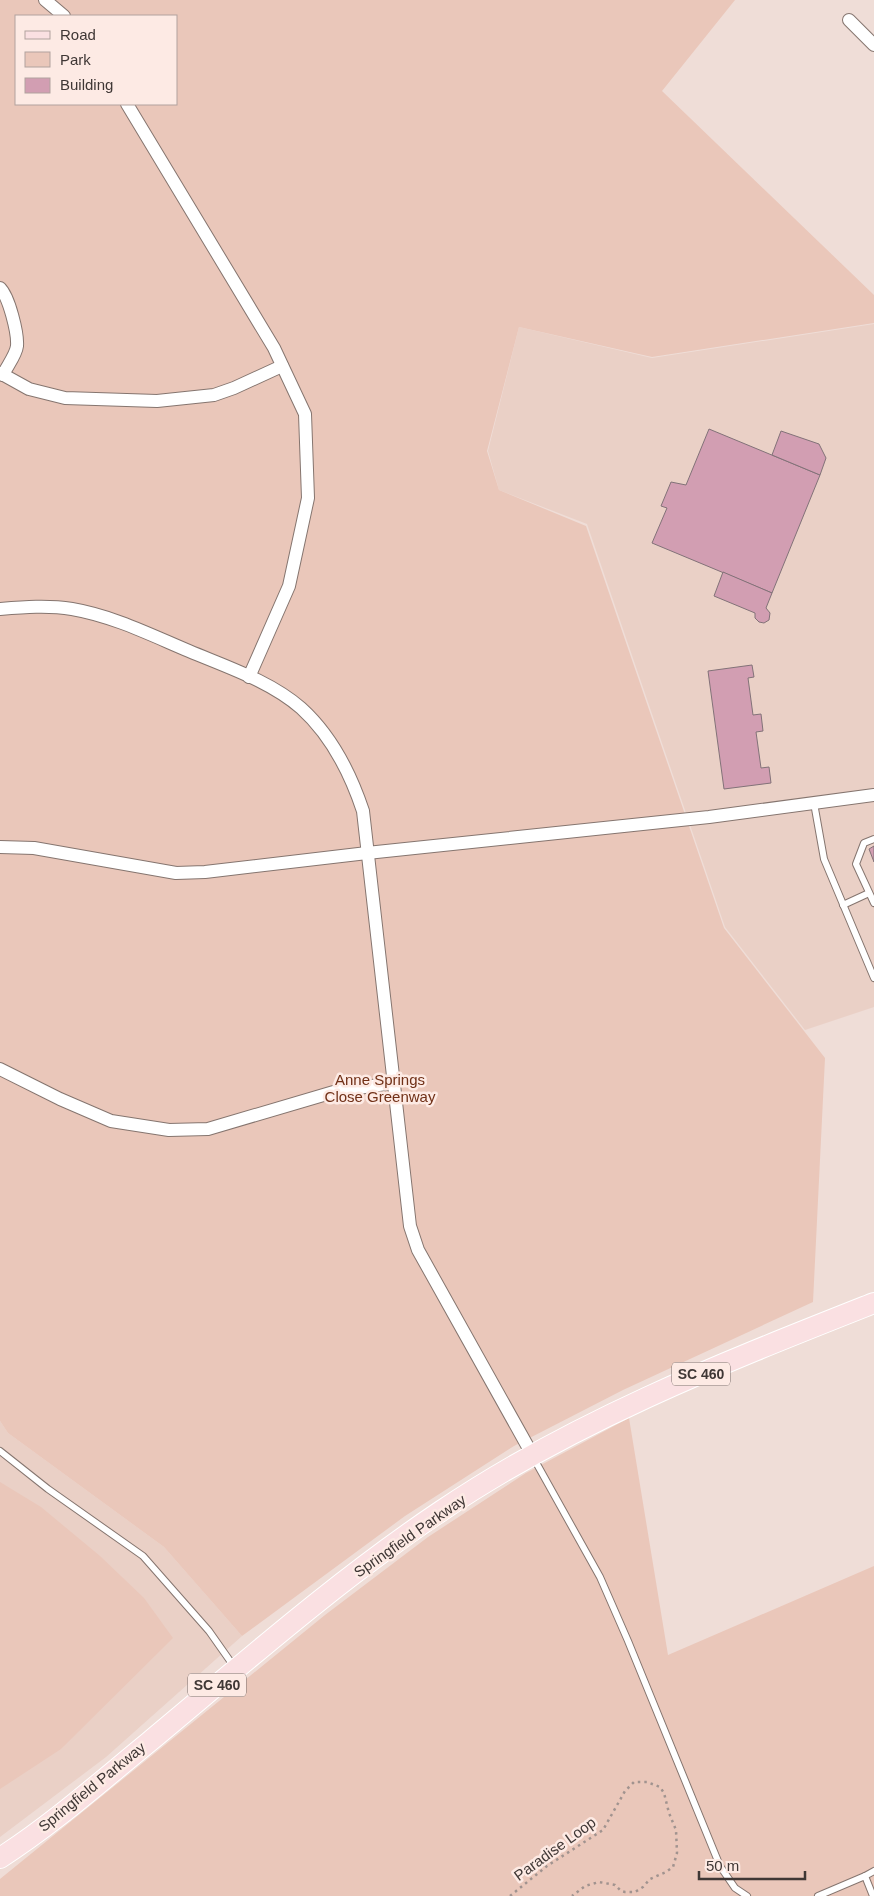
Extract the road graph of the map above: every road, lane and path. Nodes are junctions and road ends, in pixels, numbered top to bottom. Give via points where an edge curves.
1 (45, 0) edge
2 (63, 15) edge
3 (849, 20) dead end
4 (874, 44) edge
5 (128, 105) edge
6 (0, 288) edge
7 (282, 366) junction
8 (2, 374) edge
9 (0, 609) edge
10 (249, 678) junction
11 (874, 795) edge
12 (814, 803) junction
13 (874, 838) edge
14 (0, 847) edge
15 (367, 853) junction
16 (869, 893) junction
17 (874, 903) edge
18 (843, 905) junction
19 (874, 978) edge
20 (0, 1069) edge
21 (393, 1084) junction
22 (874, 1303) edge
23 (0, 1451) edge
24 (533, 1456) junction
25 (236, 1669) junction
26 (0, 1858) edge
27 (874, 1871) edge
28 (864, 1876) junction
29 (633, 1894) edge
30 (827, 1894) edge
31 (510, 1896) edge
32 (572, 1896) edge
33 (747, 1896) edge
34 (818, 1896) edge
35 (873, 1896) edge

1 - 2 street
3 - 4 street
5 - 7 street
6 - 8 street via 14,322 17,346
7 - 8 street via 214,395 157,401 65,398 29,389
7 - 10 street via 305,414 308,498 289,586
9 - 10 street via 35,606 107,617
10 - 15 street via 269,686 301,708 332,744 352,780 363,811
11 - 12 street
12 - 15 street
12 - 18 lane via 822,852
13 - 16 lane via 864,842 856,864
14 - 15 street via 34,848 176,872 205,872
15 - 21 street
16 - 17 lane
16 - 18 lane
18 - 19 lane
20 - 21 street via 60,1100 111,1121 169,1130 208,1129 338,1090
21 - 24 street via 410,1226 418,1250
22 - 24 main road, Springfield Parkway / SC 460 via 640,1400
23 - 25 lane via 143,1556 209,1631
24 - 25 main road, Springfield Parkway / SC 460 via 440,1512 374,1559
24 - 33 lane via 600,1576 720,1866 735,1888
25 - 26 main road, Springfield Parkway / SC 460 via 75,1803
27 - 28 lane
28 - 30 lane
28 - 35 lane
29 - 31 path, Paradise Loop via 650,1879 670,1870 677,1853 675,1827 664,1793 660,1787 640,1781 625,1791 603,1830 547,1866
29 - 32 path, Paradise Loop via 599,1882 585,1886
30 - 34 lane

